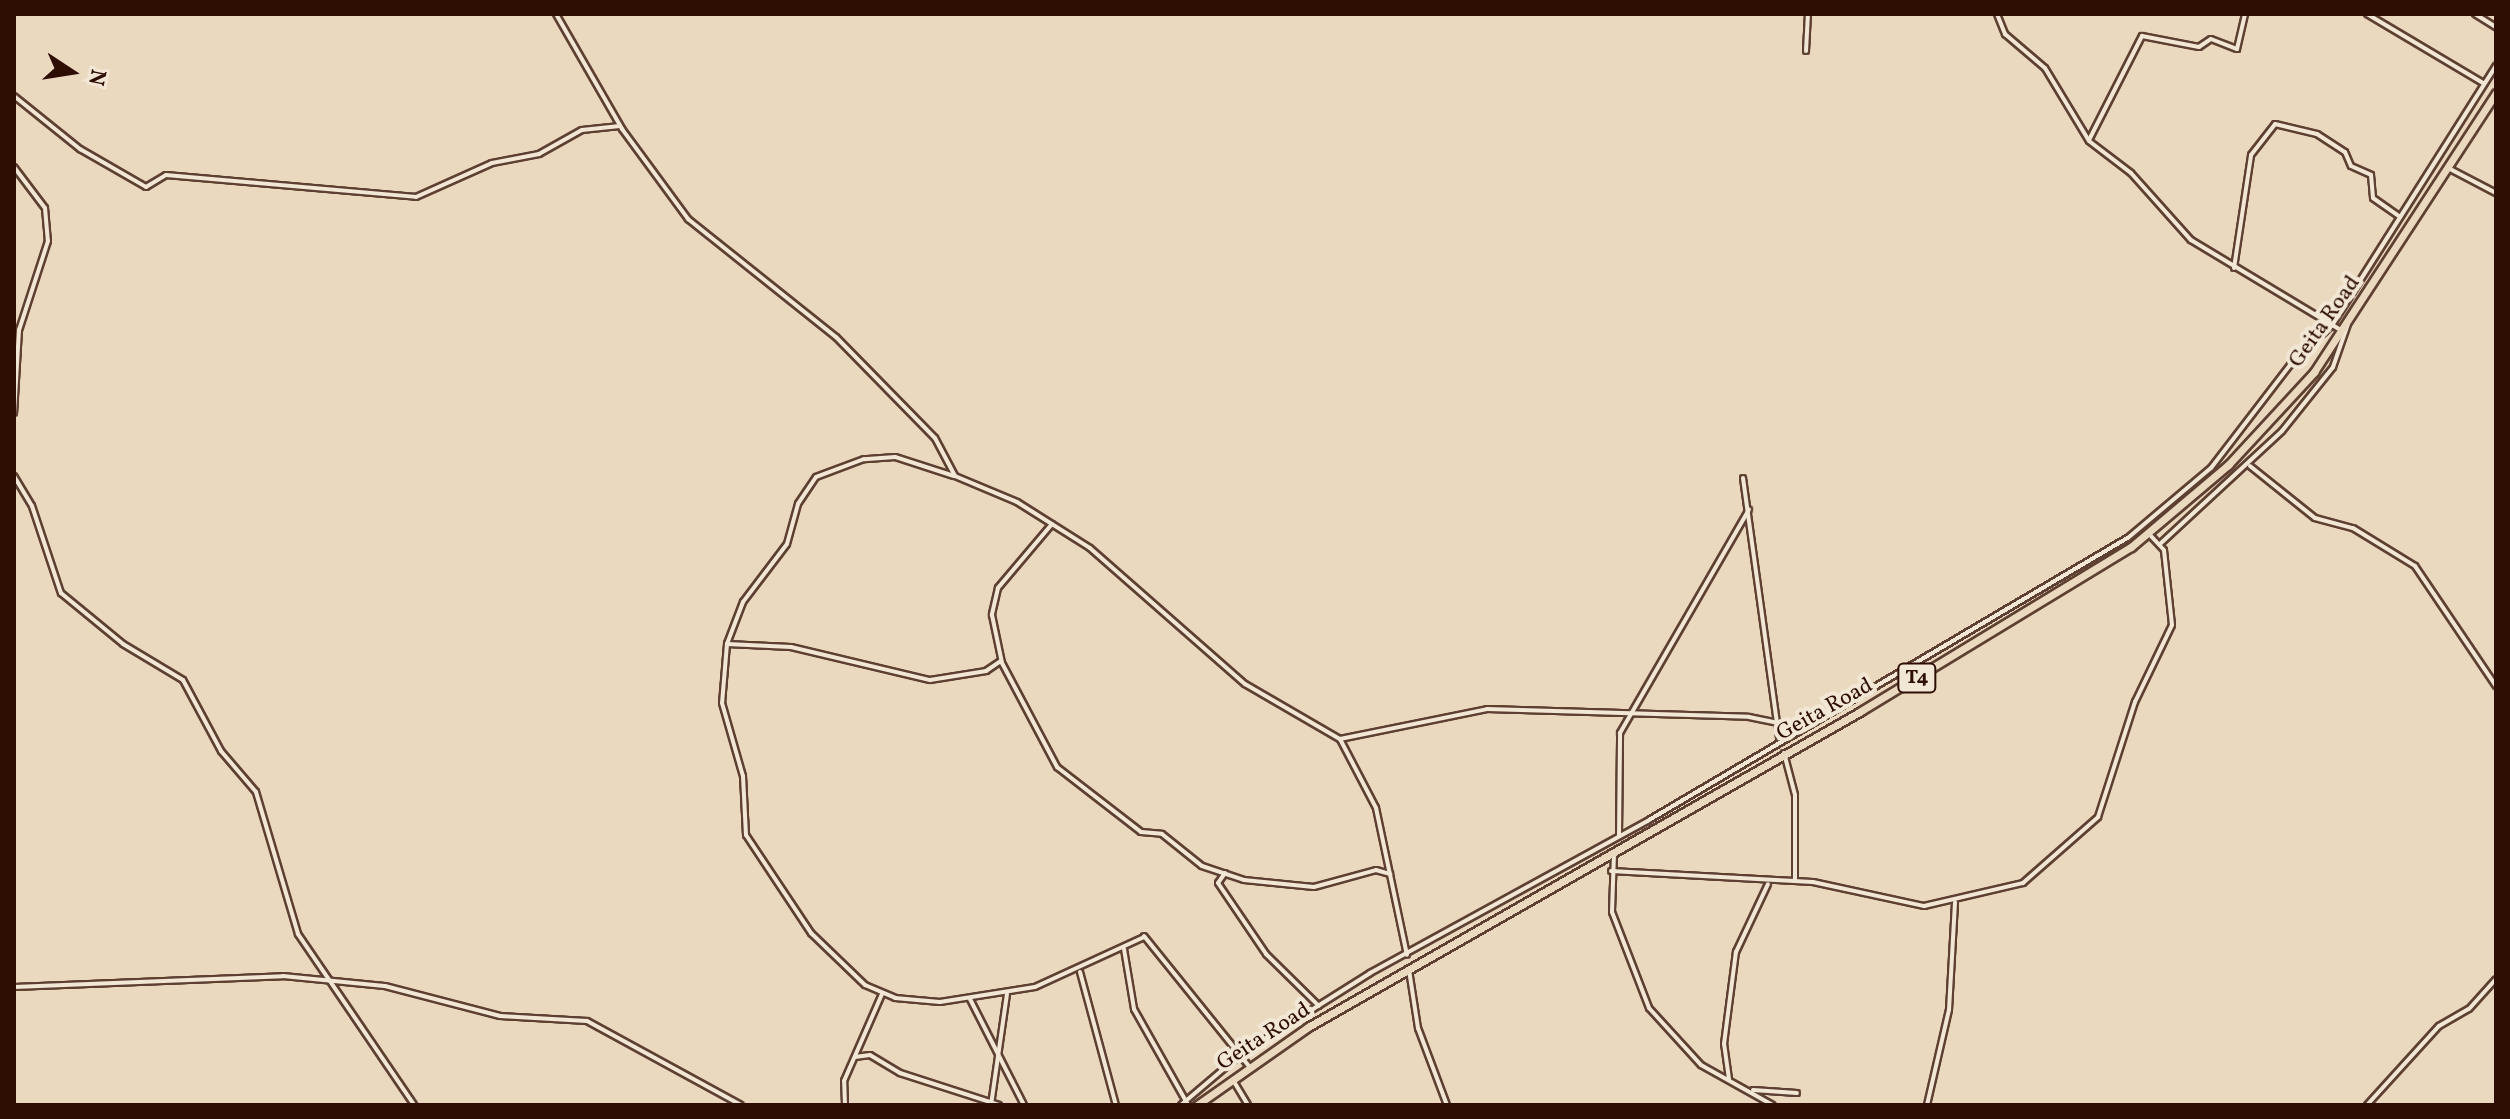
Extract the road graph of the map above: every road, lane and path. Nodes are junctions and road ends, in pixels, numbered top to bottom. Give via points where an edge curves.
1 (556, 14) edge
2 (1808, 14) edge
3 (1997, 14) edge
4 (2245, 14) edge
5 (2367, 14) edge
6 (2475, 14) edge
7 (2496, 27) edge
8 (1806, 51) dead end
9 (2496, 66) edge
10 (2483, 83) junction
11 (2496, 93) edge
12 (14, 96) edge
13 (620, 126) junction
14 (2089, 141) junction
15 (14, 167) edge
16 (2448, 168) junction
17 (2496, 193) edge
18 (2401, 219) junction
19 (2234, 268) junction
20 (2332, 325) junction
21 (2346, 328) junction
22 (14, 413) edge
23 (2250, 466) junction
24 (14, 476) edge
25 (955, 476) junction
26 (1743, 478) dead end
27 (1749, 510) junction
28 (1052, 524) junction
29 (2148, 533) junction
30 (2160, 544) junction
31 (727, 644) junction
32 (1001, 661) junction
33 (2496, 686) edge
34 (1631, 712) junction
35 (1777, 719) junction
36 (1803, 728) junction
37 (1340, 739) junction
38 (1779, 740) junction
39 (1784, 753) junction
40 (1619, 836) junction
41 (1614, 851) junction
42 (1611, 871) junction
43 (1225, 873) junction
44 (1390, 874) junction
45 (1795, 881) junction
46 (1768, 884) junction
47 (1955, 902) junction
48 (1124, 949) junction
49 (1407, 955) junction
50 (1409, 970) junction
51 (1080, 972) junction
52 (2496, 979) edge
53 (327, 982) junction
54 (14, 987) edge
55 (882, 994) junction
56 (1007, 994) junction
57 (970, 999) junction
58 (1319, 1006) junction
59 (997, 1044) junction
60 (1240, 1055) junction
61 (855, 1057) junction
62 (1249, 1066) junction
63 (1232, 1078) junction
64 (1730, 1080) junction
65 (1750, 1090) junction
66 (1797, 1093) dead end
67 (991, 1103) edge
68 (1185, 1103) edge
69 (414, 1105) edge
70 (741, 1105) edge
71 (845, 1105) edge
72 (999, 1105) edge
73 (1024, 1105) edge
74 (1116, 1105) edge
75 (1197, 1105) edge
76 (1248, 1105) edge
77 (1447, 1105) edge
78 (1773, 1105) edge
79 (1927, 1105) edge
80 (2367, 1105) edge

1 - 13 street
2 - 8 street
3 - 14 street via 2005,34 2045,68
4 - 14 street via 2237,49 2211,39 2199,47 2142,36
5 - 10 street
6 - 7 street
9 - 10 street
10 - 18 street
11 - 16 highway, Geita Road / T4
12 - 13 street via 80,149 146,187 166,175 416,197 492,163 539,154 582,130
13 - 25 street via 688,219 836,337 935,438
14 - 19 street via 2131,173 2191,240
15 - 22 street via 42,202 48,241 19,330
16 - 17 street
16 - 21 highway, Geita Road / T4
18 - 19 street via 2395,206 2373,198 2371,175 2351,166 2351,156 2317,134 2275,124 2251,155
18 - 20 street via 2364,265
19 - 20 street
20 - 21 street
20 - 36 street via 2290,365 2211,468 2129,537
21 - 23 street via 2333,367
21 - 29 highway, Geita Road / T4 via 2260,433
23 - 30 street
23 - 33 street via 2315,518 2353,528 2415,566
24 - 53 street via 61,593 123,644 183,680 221,751 252,784 271,827 294,924
25 - 28 street
25 - 31 street via 884,456 816,477 797,507 787,544 744,600
26 - 27 street
27 - 34 street
27 - 35 street via 1756,612
28 - 32 street via 998,588 992,615
28 - 37 street via 1245,684
29 - 30 street
29 - 39 highway, Geita Road / T4 via 2074,586
30 - 47 street via 2174,618 2135,702 2098,817 2023,883
31 - 32 street via 791,647 930,680 986,671
31 - 55 street via 722,703 743,776 746,835 805,926
32 - 43 street via 1057,767 1141,832 1162,834 1202,866
34 - 35 street
34 - 37 street via 1487,709
34 - 40 street via 1620,733
35 - 36 street
35 - 38 street
36 - 38 street
37 - 44 street via 1376,808
38 - 40 street
39 - 41 highway, Geita Road / T4
39 - 45 street via 1795,795
40 - 49 street
41 - 42 street
41 - 50 highway, Geita Road / T4
42 - 46 street
42 - 64 street via 1612,912 1644,1000 1680,1045
43 - 44 street via 1288,887 1334,886 1376,870
43 - 58 street via 1218,883 1266,954
44 - 49 street
45 - 46 street
45 - 47 street via 1924,906
46 - 64 street via 1736,952 1724,1044
47 - 79 street via 1949,1010
48 - 51 street
48 - 60 street via 1144,937
48 - 68 street via 1134,1009
49 - 58 street
50 - 62 highway, Geita Road / T4
50 - 77 street via 1418,1028
51 - 56 street
51 - 74 street
52 - 80 street via 2469,1009 2439,1026
53 - 54 street via 283,976
53 - 69 street
53 - 70 street via 412,991 500,1016 587,1021
55 - 57 street via 918,1002
55 - 61 street
56 - 57 street
56 - 59 street
57 - 59 street
58 - 60 street
59 - 67 street
59 - 73 street
60 - 62 street
60 - 68 street
61 - 67 street via 870,1055 897,1072
61 - 71 street
62 - 63 highway, Geita Road / T4
63 - 75 highway, Geita Road / T4
63 - 76 street
64 - 65 street
65 - 66 street
65 - 78 street
67 - 72 street

